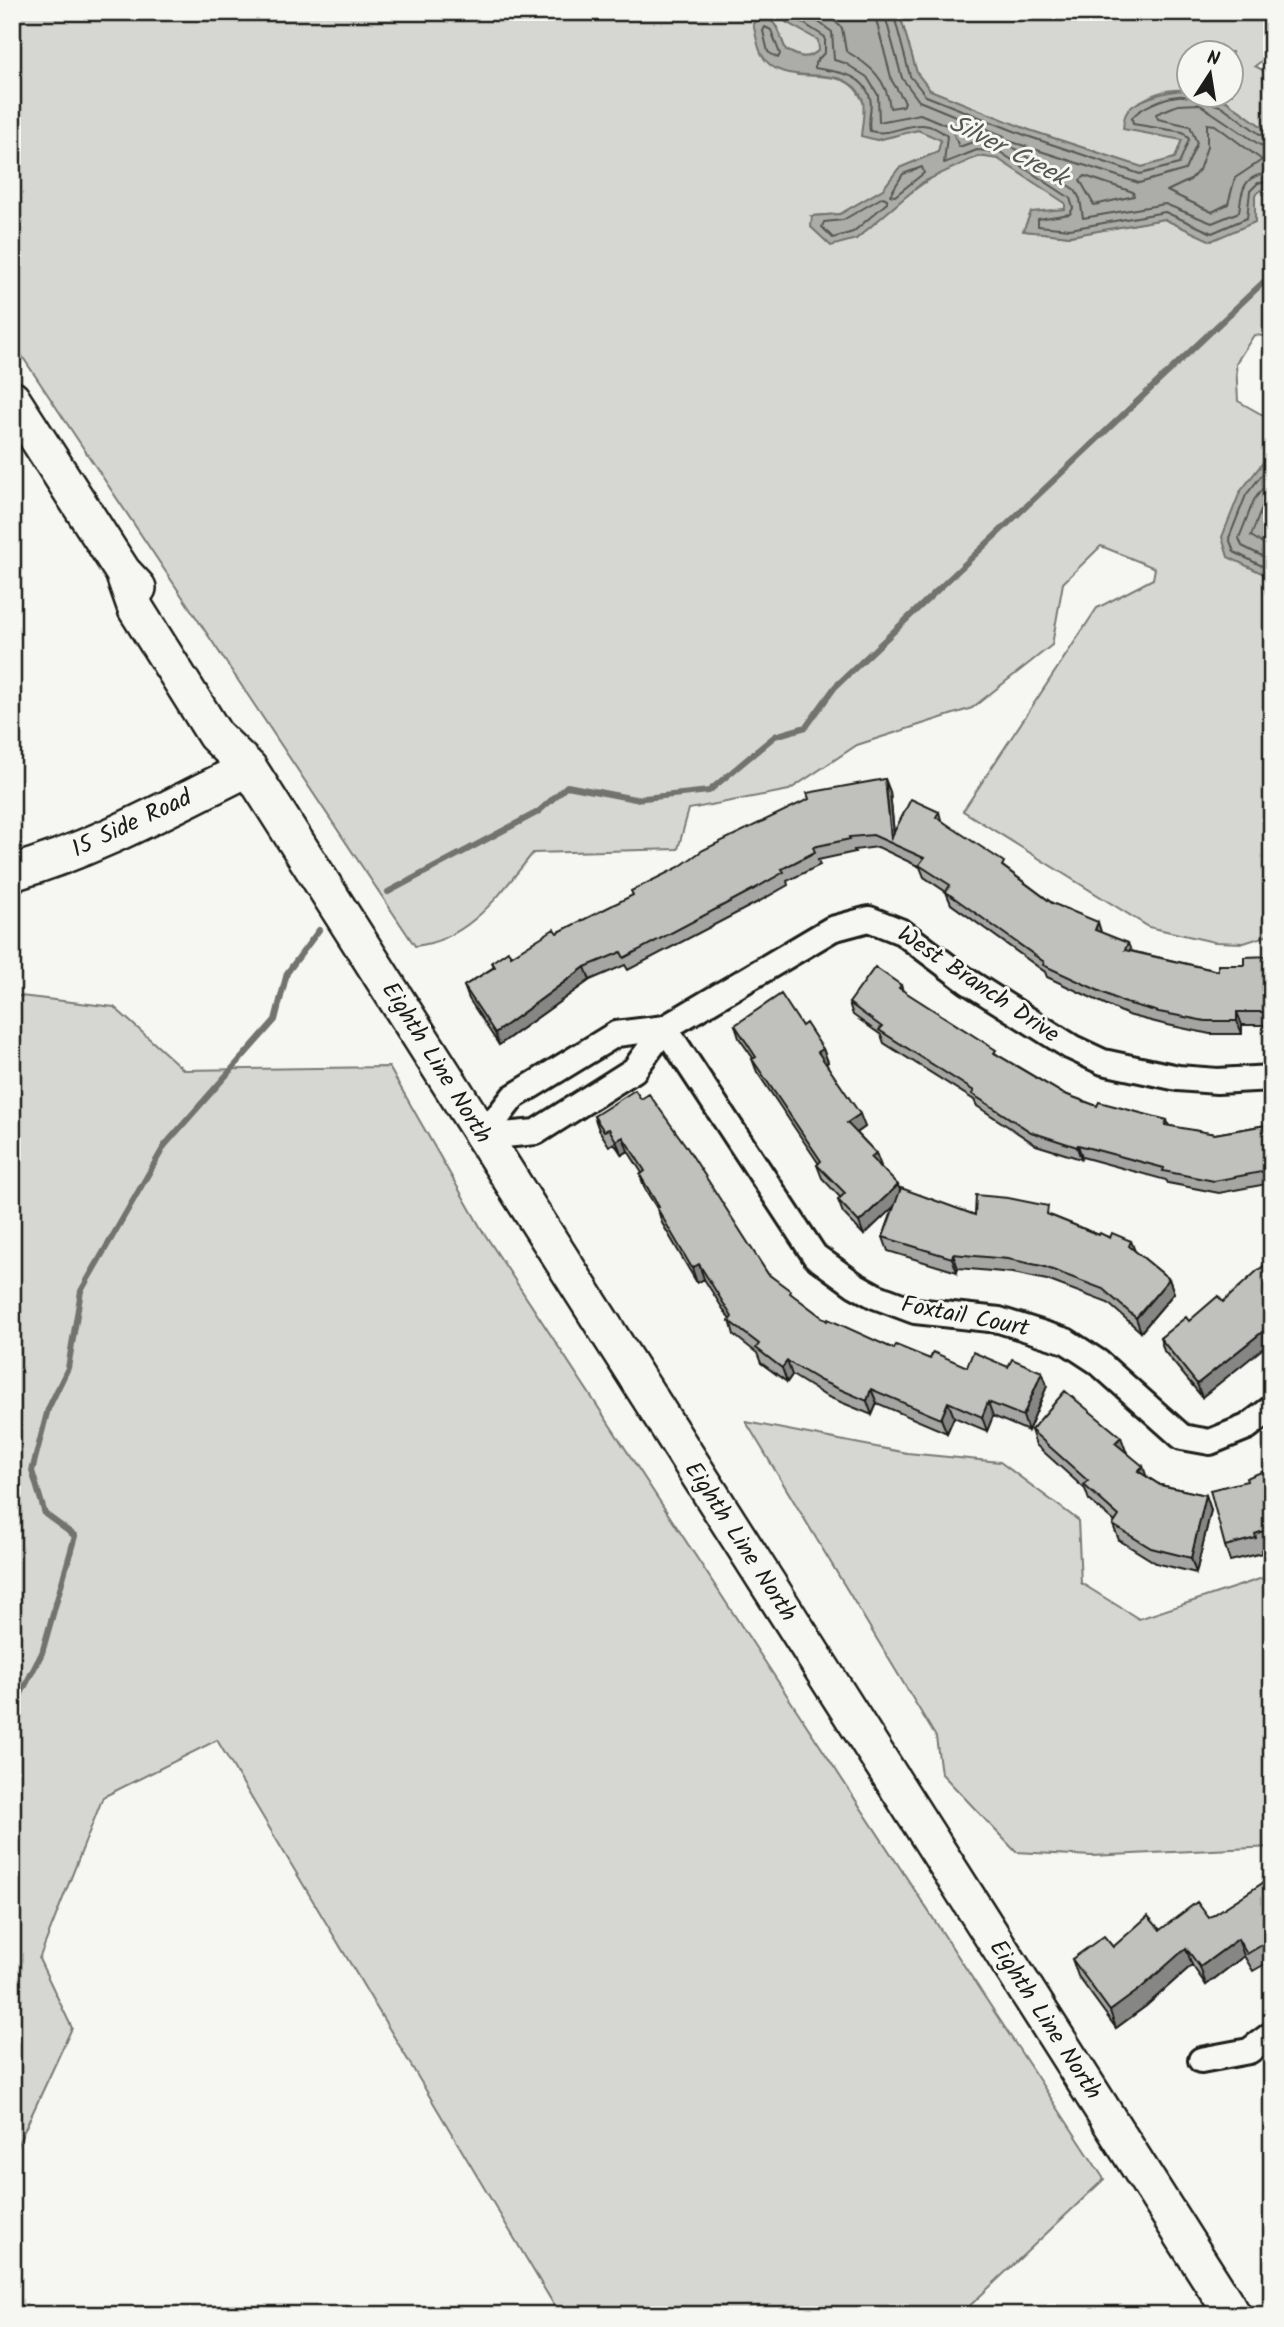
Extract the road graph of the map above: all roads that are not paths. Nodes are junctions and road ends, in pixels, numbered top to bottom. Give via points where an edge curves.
1 (12, 398) edge
2 (249, 768) junction
3 (12, 873) edge
4 (665, 1028) junction
5 (1272, 1078) edge
6 (482, 1137) junction
7 (1272, 1408) edge
8 (1272, 2034) edge
9 (1201, 2060) dead end
10 (1233, 2315) edge

1 - 2 street, Eighth Line North via 123,572 136,609 215,735
2 - 3 street, 15 Side Road via 152,817 47,863
2 - 6 street, Eighth Line North
4 - 5 street, West Branch Drive via 832,929 869,919 902,932 967,981 1103,1062 1178,1078
4 - 6 street, West Branch Drive via 616,1034 513,1097
4 - 6 street, West Branch Drive via 634,1070 536,1132
4 - 7 street, Foxtail Court via 815,1256 855,1285 915,1311 999,1320 1066,1340 1098,1362 1182,1437 1210,1442 1247,1427
6 - 10 street, Eighth Line North
8 - 9 street via 1249,2051

